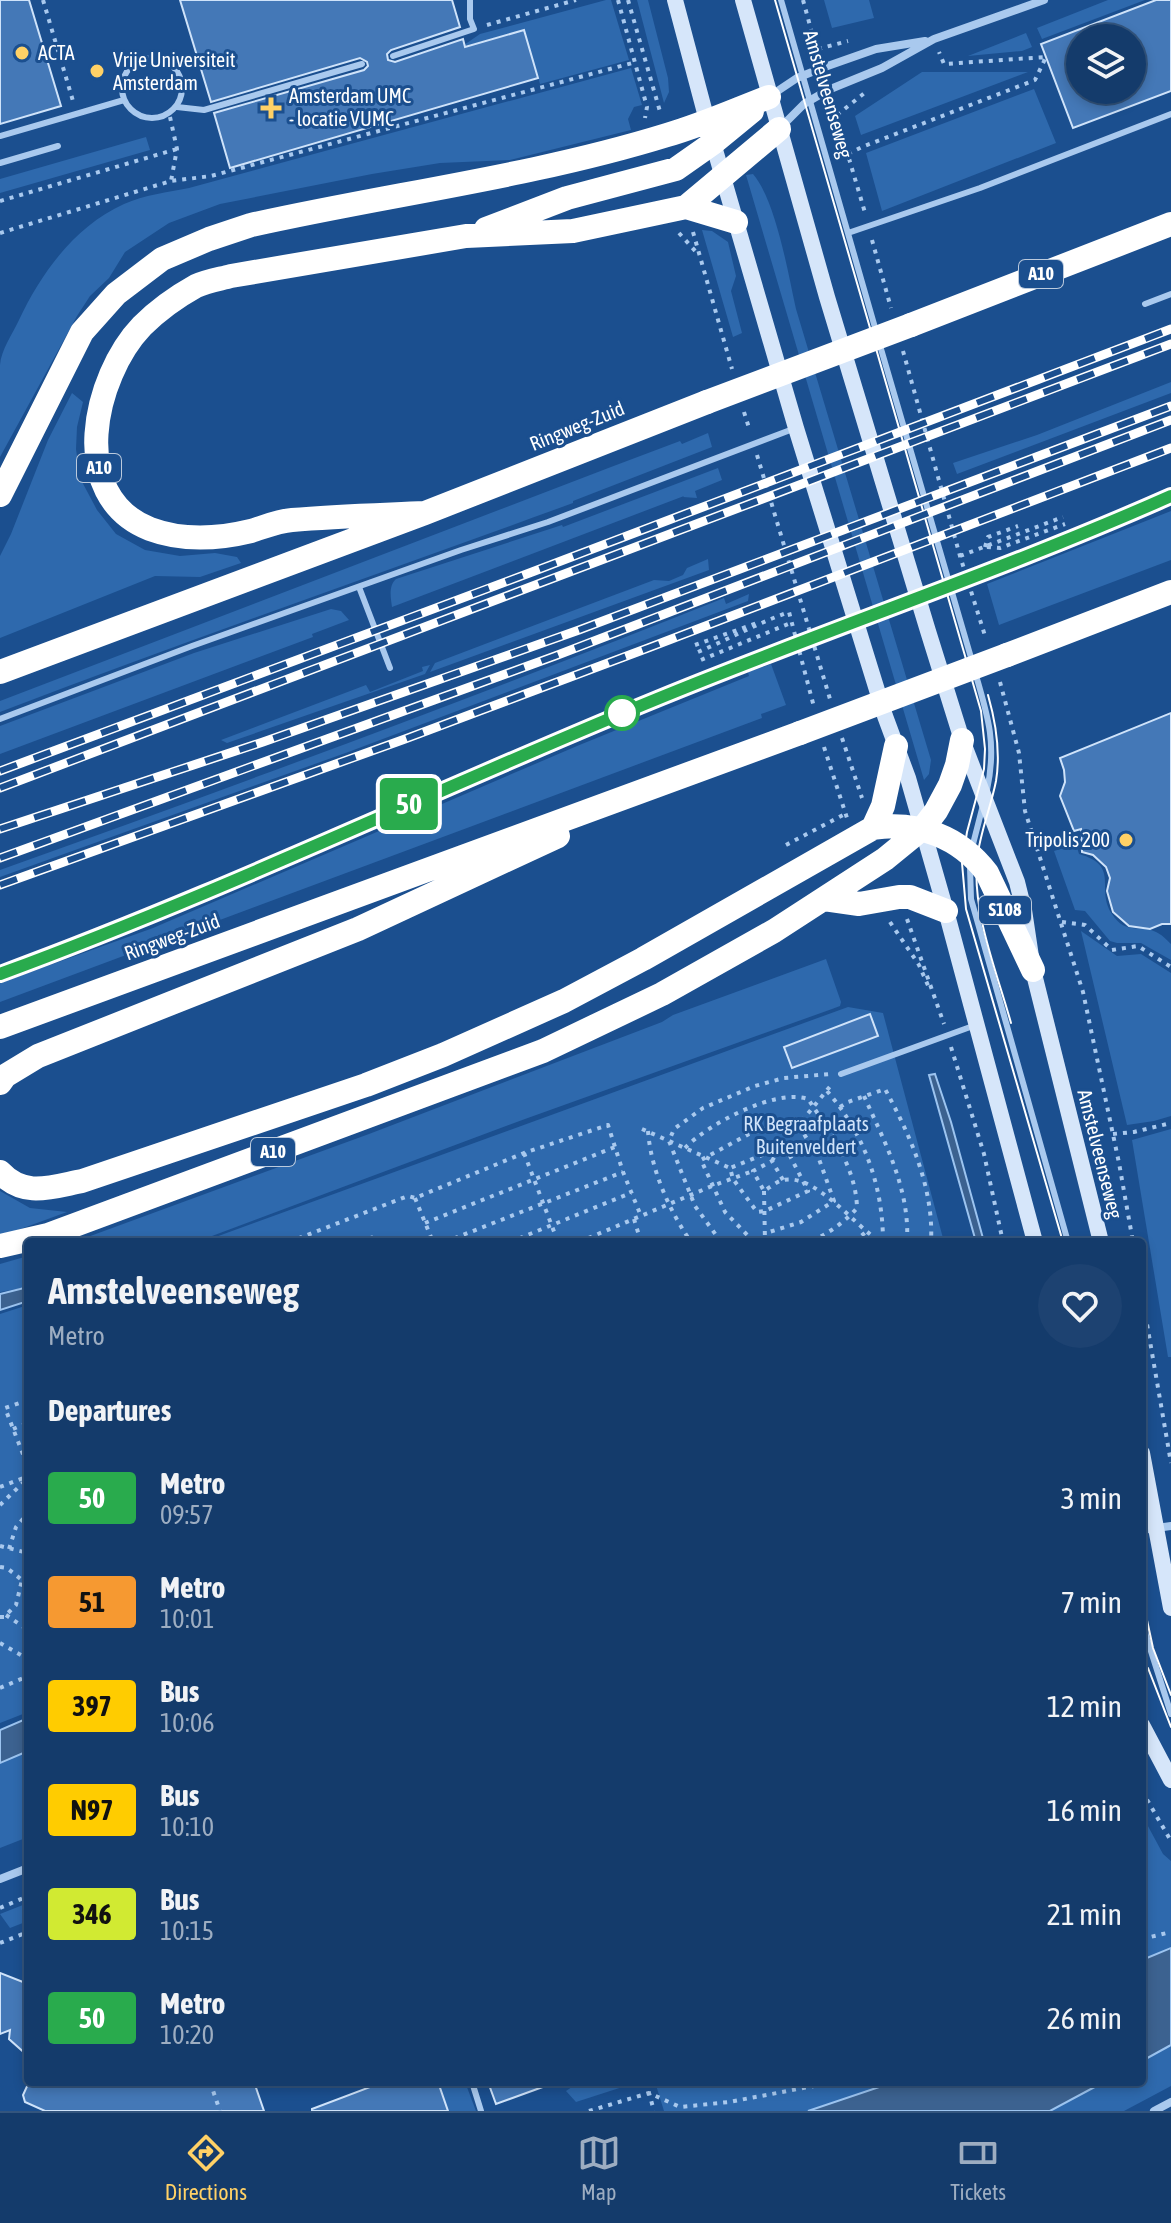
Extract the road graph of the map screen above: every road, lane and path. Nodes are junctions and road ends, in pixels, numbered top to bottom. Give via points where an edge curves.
1 (43, 0) edge
2 (470, 0) edge
3 (576, 0) edge
4 (618, 0) edge
5 (628, 0) edge
6 (675, 0) edge
7 (743, 0) edge
8 (781, 0) edge
9 (803, 0) edge
10 (1043, 0) edge
11 (474, 29) junction
12 (934, 39) junction
13 (816, 43) dead end
14 (393, 56) dead end
15 (636, 62) junction
16 (362, 64) dead end
17 (944, 64) dead end
18 (802, 76) junction
19 (769, 97) junction
20 (124, 100) junction
21 (810, 101) junction
22 (177, 107) junction
23 (76, 113) junction
24 (170, 114) junction
25 (1171, 114) edge
26 (779, 129) junction
27 (710, 132) junction
28 (0, 136) edge
29 (658, 138) junction
30 (58, 146) dead end
31 (177, 149) junction
32 (848, 154) dead end
33 (0, 163) edge
34 (723, 175) junction
35 (171, 181) junction
36 (0, 201) edge
37 (686, 207) junction
38 (736, 222) junction
39 (1171, 224) edge
40 (0, 233) edge
41 (848, 233) junction
42 (466, 236) junction
43 (1171, 294) edge
44 (1145, 304) dead end
45 (733, 373) dead end
46 (741, 402) dead end
47 (796, 428) junction
48 (754, 444) junction
49 (0, 495) edge
50 (425, 513) junction
51 (1063, 517) dead end
52 (1065, 524) dead end
53 (1018, 526) dead end
54 (985, 547) junction
55 (960, 556) dead end
56 (359, 587) junction
57 (1171, 592) edge
58 (789, 612) dead end
59 (766, 620) junction
60 (793, 622) dead end
61 (695, 645) dead end
62 (698, 652) dead end
63 (701, 660) dead end
64 (390, 668) dead end
65 (0, 672) edge
66 (830, 701) dead end
67 (999, 716) dead end
68 (1011, 716) dead end
69 (0, 719) edge
70 (839, 729) dead end
71 (962, 740) junction
72 (896, 746) junction
73 (705, 768) junction
74 (985, 800) junction
75 (845, 814) dead end
76 (873, 828) junction
77 (923, 828) junction
78 (786, 845) dead end
79 (970, 854) junction
80 (824, 899) junction
81 (946, 911) junction
82 (1062, 922) dead end
83 (1171, 967) edge
84 (1033, 970) junction
85 (977, 1025) junction
86 (0, 1027) edge
87 (841, 1074) junction
88 (0, 1083) edge
89 (827, 1091) junction
90 (864, 1096) junction
91 (814, 1107) junction
92 (840, 1107) junction
93 (1171, 1123) edge
94 (798, 1126) junction
95 (1113, 1134) dead end
96 (669, 1141) junction
97 (615, 1147) junction
98 (685, 1148) junction
99 (779, 1149) junction
100 (524, 1153) junction
101 (707, 1157) junction
102 (772, 1161) junction
103 (730, 1168) junction
104 (753, 1171) junction
105 (0, 1172) edge
106 (623, 1172) junction
107 (733, 1179) junction
108 (533, 1180) junction
109 (783, 1180) junction
110 (803, 1183) junction
111 (712, 1186) junction
112 (764, 1191) junction
113 (631, 1193) junction
114 (690, 1195) junction
115 (415, 1198) junction
116 (834, 1201) junction
117 (543, 1204) junction
118 (670, 1204) junction
119 (765, 1211) junction
120 (641, 1216) junction
121 (850, 1216) junction
122 (634, 1219) junction
123 (425, 1223) junction
124 (552, 1225) junction
125 (867, 1231) junction
126 (766, 1233) junction
127 (35, 1238) edge
128 (301, 1238) edge
129 (431, 1238) edge
130 (455, 1238) edge
131 (520, 1238) edge
132 (557, 1238) edge
133 (589, 1238) edge
134 (640, 1238) edge
135 (689, 1238) edge
136 (718, 1238) edge
137 (750, 1238) edge
138 (765, 1238) edge
139 (818, 1238) edge
140 (859, 1238) edge
141 (877, 1238) edge
142 (882, 1238) edge
143 (907, 1238) edge
144 (931, 1238) edge
145 (1034, 1238) edge
146 (1067, 1238) edge
147 (1100, 1238) edge
148 (24, 1240) edge
149 (0, 1246) edge
150 (1146, 1318) edge
151 (24, 1401) edge
152 (24, 1425) edge
153 (13, 1429) junction
154 (24, 1447) edge
155 (21, 1448) junction
156 (24, 1456) edge
157 (1171, 1463) edge
158 (1146, 1474) edge
159 (24, 1478) edge
160 (24, 1481) edge
161 (0, 1487) edge
162 (0, 1505) edge
163 (24, 1518) edge
164 (1156, 1528) edge
165 (0, 1546) edge
166 (9, 1549) junction
167 (24, 1552) edge
168 (0, 1567) edge
169 (24, 1578) edge
170 (24, 1582) edge
171 (1171, 1608) edge
172 (6, 1615) junction
173 (0, 1617) edge
174 (24, 1626) edge
175 (1146, 1636) edge
176 (0, 1643) edge
177 (24, 1657) edge
178 (24, 1678) edge
179 (0, 1688) edge
180 (1171, 1714) edge
181 (1146, 1733) edge
182 (1171, 1780) edge
183 (1146, 1798) edge
184 (1171, 1841) edge
185 (24, 1870) edge
186 (0, 1879) edge
187 (24, 1898) edge
188 (0, 1908) edge
189 (1171, 1932) edge
190 (24, 1934) edge
191 (1146, 1938) edge
192 (0, 1943) edge
193 (211, 2086) edge
194 (473, 2086) edge
195 (647, 2086) edge
196 (814, 2086) edge
197 (649, 2093) junction
198 (1171, 2102) edge
199 (220, 2111) edge
200 (481, 2111) edge
201 (589, 2111) edge
202 (654, 2111) edge
203 (1154, 2111) edge

1 - 23 path
2 - 11 lane
3 - 11 path
4 - 15 path
5 - 29 path
6 - 27 main road, S108
7 - 19 main road, Amstelveenseweg / S108
8 - 18 lane, Amstelveenseweg
9 - 13 path, Amstelveenseweg
10 - 12 street
11 - 14 lane
12 - 18 street via 876,49
12 - 21 street
15 - 29 path via 647,107 644,123
15 - 35 path via 211,176
16 - 22 lane via 204,110
17 - 32 path, Amstelveenseweg via 1046,57 1035,80
18 - 19 street
18 - 21 lane, Amstelveenseweg
19 - 26 main road, Amstelveenseweg / S108
19 - 27 highway
20 - 22 lane via 121,87 128,69 153,58 178,71 183,89
20 - 23 lane
20 - 24 lane via 142,117
21 - 26 street
21 - 41 lane, Amstelveenseweg
22 - 24 lane
23 - 28 lane
24 - 31 path
25 - 41 lane
26 - 34 highway
26 - 71 main road, Amstelveenseweg / S108
27 - 29 highway
27 - 34 main road, S108
27 - 42 highway, A10 via 676,169 567,198
29 - 49 highway via 522,172 251,225 162,259 116,294 82,332
30 - 33 lane
31 - 35 path
31 - 36 path
34 - 37 highway, A10
34 - 38 main road, S108
35 - 40 path
37 - 38 highway, A10
37 - 42 highway, A10 via 573,231
37 - 45 path
38 - 47 main road, S108
39 - 50 highway, Ringweg-Zuid / A10, bridge
41 - 74 lane, Amstelveenseweg via 988,714 993,743
42 - 50 highway, A10 via 198,285 143,325 120,354 98,417 97,457 108,492 133,520 170,535 220,537 288,520
43 - 44 lane
46 - 48 path
47 - 48 lane
47 - 72 main road, S108
48 - 56 lane
48 - 66 path
50 - 65 highway, Ringweg-Zuid / A10
51 - 54 path
52 - 54 path via 1000,548
53 - 54 path via 988,537
54 - 55 path
56 - 64 lane
56 - 69 lane
57 - 73 highway, Ringweg-Zuid, bridge
58 - 59 path
59 - 61 path
59 - 62 path
60 - 63 path
67 - 68 path
70 - 76 path
71 - 74 main road, Amstelveenseweg / S108
71 - 77 highway via 950,785
72 - 76 highway
72 - 77 main road, S108
73 - 86 highway, Ringweg-Zuid
73 - 88 highway via 358,929 38,1056
74 - 79 lane, Amstelveenseweg
74 - 84 main road, Amstelveenseweg / S108 via 1017,882
75 - 78 path
76 - 77 highway, A10
76 - 105 highway, A10 via 564,1001 443,1055 82,1181 44,1189 20,1187
77 - 79 highway, S108
77 - 80 highway, A10
77 - 81 main road, S108
79 - 84 highway, S108 via 987,873
79 - 146 lane, Amstelveenseweg via 974,909
80 - 81 highway via 859,904 910,897
80 - 127 highway, A10 via 662,994 543,1051
81 - 85 main road, S108
82 - 83 path via 1085,925 1112,950 1138,946
84 - 147 main road, Amstelveenseweg / S108
85 - 87 lane
85 - 145 main road, S108
87 - 89 path
87 - 96 path via 755,1086 703,1108 674,1129
89 - 91 path
89 - 92 path
90 - 92 path
90 - 143 path via 902,1188
90 - 144 path via 885,1089 912,1142 925,1186
91 - 94 path
91 - 98 path via 800,1096 767,1102 714,1125
91 - 121 path via 852,1177 857,1208
92 - 142 path via 874,1172
93 - 95 path
94 - 99 path
94 - 101 path via 795,1119 749,1134
94 - 116 path via 819,1159
96 - 98 path
96 - 114 path
96 - 118 path via 645,1130
97 - 100 path via 608,1125
97 - 106 path
97 - 108 path
98 - 101 path
99 - 102 path
99 - 103 path
99 - 110 path via 785,1146
100 - 108 path
100 - 115 path
101 - 103 path
101 - 111 path via 701,1160
102 - 104 path
102 - 109 path
103 - 107 path
104 - 107 path
104 - 112 path
106 - 113 path
106 - 117 path
107 - 111 path
107 - 119 path via 757,1212
108 - 117 path
108 - 123 path
109 - 110 path
109 - 112 path
110 - 116 path
110 - 119 path via 808,1191
111 - 114 path
111 - 137 path via 725,1212
112 - 119 path
113 - 120 path
113 - 124 path
114 - 118 path
114 - 136 path
115 - 123 path
115 - 128 path via 408,1196
116 - 121 path
116 - 126 path via 801,1222
117 - 124 path
117 - 130 path
118 - 120 path
118 - 135 path
119 - 126 path
120 - 122 path
121 - 125 path
121 - 139 path
122 - 133 path
122 - 134 path
123 - 129 path
124 - 131 path
124 - 132 path
125 - 140 path
125 - 141 path
126 - 138 path
148 - 149 highway, A10
150 - 157 path
151 - 153 path via 5,1408
152 - 153 path
153 - 155 path
154 - 155 path
155 - 156 path
158 - 164 main road
159 - 161 path
160 - 162 path
163 - 166 path
164 - 171 main road
165 - 166 path
166 - 167 path
168 - 169 path
170 - 172 path via 16,1605
172 - 173 path
172 - 174 path
175 - 180 lane
176 - 177 path
178 - 179 path
181 - 182 main road
183 - 184 path
185 - 186 street
187 - 188 path
189 - 191 path
190 - 192 path
193 - 199 path
194 - 200 lane
195 - 197 path
196 - 197 path via 680,2107
197 - 201 path
197 - 202 path
198 - 203 street

